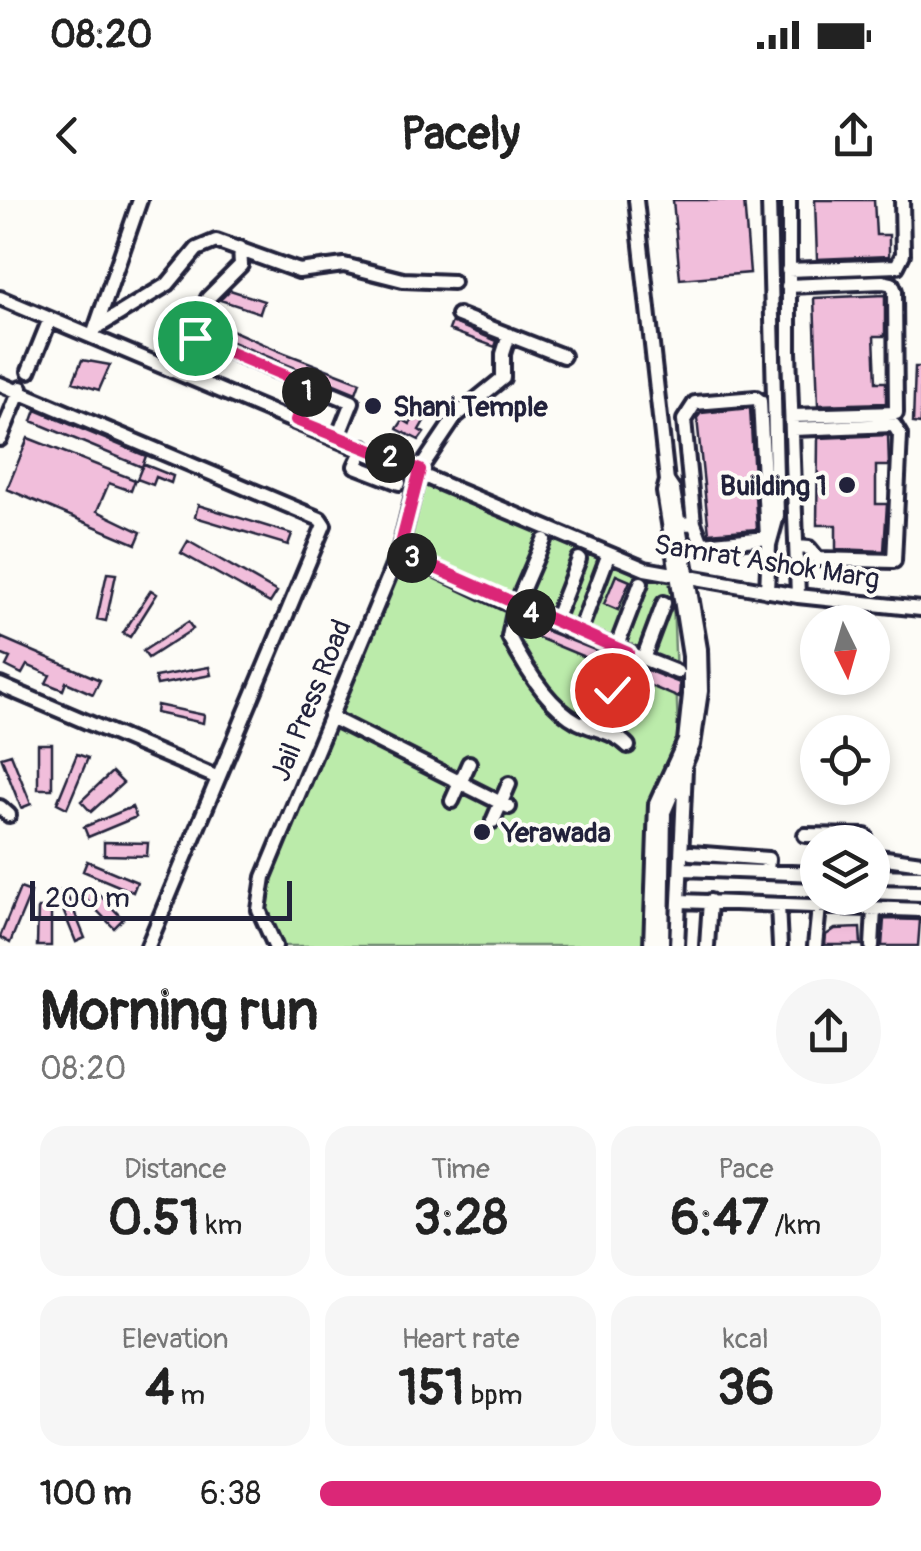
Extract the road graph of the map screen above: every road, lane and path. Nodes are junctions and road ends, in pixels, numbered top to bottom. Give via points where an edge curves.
1 (140, 200) edge
2 (636, 200) edge
3 (769, 200) edge
4 (790, 200) edge
5 (902, 200) edge
6 (240, 248) junction
7 (788, 270) junction
8 (453, 282) dead end
9 (788, 286) junction
10 (0, 298) edge
11 (458, 315) dead end
12 (50, 320) junction
13 (93, 333) junction
14 (509, 335) junction
15 (195, 338) junction
16 (563, 356) dead end
17 (29, 370) dead end
18 (180, 372) junction
19 (0, 384) edge
20 (310, 386) junction
21 (20, 391) junction
22 (296, 420) junction
23 (684, 420) junction
24 (793, 423) junction
25 (659, 424) junction
26 (338, 437) junction
27 (0, 439) edge
28 (364, 448) junction
29 (420, 470) junction
30 (667, 481) junction
31 (398, 482) dead end
32 (694, 523) junction
33 (678, 524) junction
34 (544, 540) dead end
35 (798, 547) junction
36 (399, 552) junction
37 (608, 556) junction
38 (579, 559) dead end
39 (682, 577) junction
40 (641, 583) dead end
41 (767, 591) junction
42 (798, 596) junction
43 (664, 603) dead end
44 (515, 607) junction
45 (921, 609) edge
46 (554, 622) junction
47 (579, 633) junction
48 (622, 651) junction
49 (642, 659) junction
50 (676, 672) dead end
51 (0, 685) edge
52 (612, 690) dead end
53 (330, 717) junction
54 (628, 746) dead end
55 (685, 762) junction
56 (469, 763) dead end
57 (216, 777) junction
58 (460, 783) junction
59 (509, 784) dead end
60 (452, 801) dead end
61 (505, 805) junction
62 (493, 821) dead end
63 (690, 854) dead end
64 (890, 858) edge
65 (921, 862) edge
66 (684, 869) junction
67 (767, 872) junction
68 (800, 873) edge
69 (890, 876) edge
70 (921, 877) edge
71 (680, 901) junction
72 (710, 902) junction
73 (778, 905) junction
74 (800, 906) edge
75 (890, 909) edge
76 (921, 910) edge
77 (818, 915) edge
78 (874, 915) edge
79 (148, 946) edge
80 (275, 946) edge
81 (651, 946) edge
82 (662, 946) edge
83 (678, 946) edge
84 (707, 946) edge
85 (780, 946) edge
86 (816, 946) edge
87 (872, 946) edge

1 - 13 street
2 - 25 street
3 - 41 street via 777,516
4 - 7 street
5 - 7 street via 903,254 897,266
6 - 8 street via 299,272 344,265 403,280
6 - 13 street via 206,242 168,284
6 - 15 street via 241,266 208,298
7 - 9 street
9 - 24 street
9 - 24 street via 884,282 896,291 896,413
10 - 12 street, Samrat Ashok Marg
11 - 14 street
12 - 13 street, Samrat Ashok Marg
12 - 17 street
13 - 18 street, Samrat Ashok Marg
14 - 16 street
14 - 29 street, Jail Press Road via 500,385 456,416
15 - 18 street
15 - 20 street
18 - 22 street, Samrat Ashok Marg
19 - 21 street
20 - 22 street
20 - 26 street via 352,402
21 - 27 street
21 - 57 street via 323,522
22 - 26 street, Samrat Ashok Marg
23 - 25 street
23 - 32 street
23 - 32 street via 696,402 760,401 767,538 702,544
24 - 35 street
24 - 35 street via 894,425 900,434 894,561 818,560
25 - 30 street
26 - 28 street, Samrat Ashok Marg
28 - 29 street, Samrat Ashok Marg
28 - 31 street via 355,466
29 - 36 street, Jail Press Road
29 - 37 street, Samrat Ashok Marg
30 - 33 street
30 - 39 street
32 - 33 street
33 - 39 street
34 - 44 street
35 - 42 street
36 - 44 street
36 - 53 street, Jail Press Road
37 - 39 street, Samrat Ashok Marg
37 - 47 street
38 - 46 street
39 - 41 street, Samrat Ashok Marg
39 - 55 street via 700,649 701,691
39 - 81 street via 690,696 685,741 656,804
40 - 48 street
41 - 42 street, Samrat Ashok Marg
42 - 45 street, Samrat Ashok Marg
43 - 49 street
44 - 46 street
44 - 54 street via 508,637 556,706
46 - 47 street
47 - 48 street
48 - 49 street
48 - 52 street
49 - 50 street
51 - 57 street
53 - 58 street
53 - 80 street, Jail Press Road via 260,889 259,910
55 - 66 street
55 - 82 street via 664,812
56 - 58 street
57 - 79 street
58 - 60 street
58 - 61 street
59 - 61 street
61 - 62 street
63 - 67 street via 768,859
64 - 65 street
66 - 67 street
66 - 71 street
67 - 68 street
69 - 70 street
71 - 72 street
71 - 83 street
72 - 73 street
72 - 84 street
73 - 74 street
73 - 85 street
75 - 76 street
77 - 86 street
78 - 87 street

